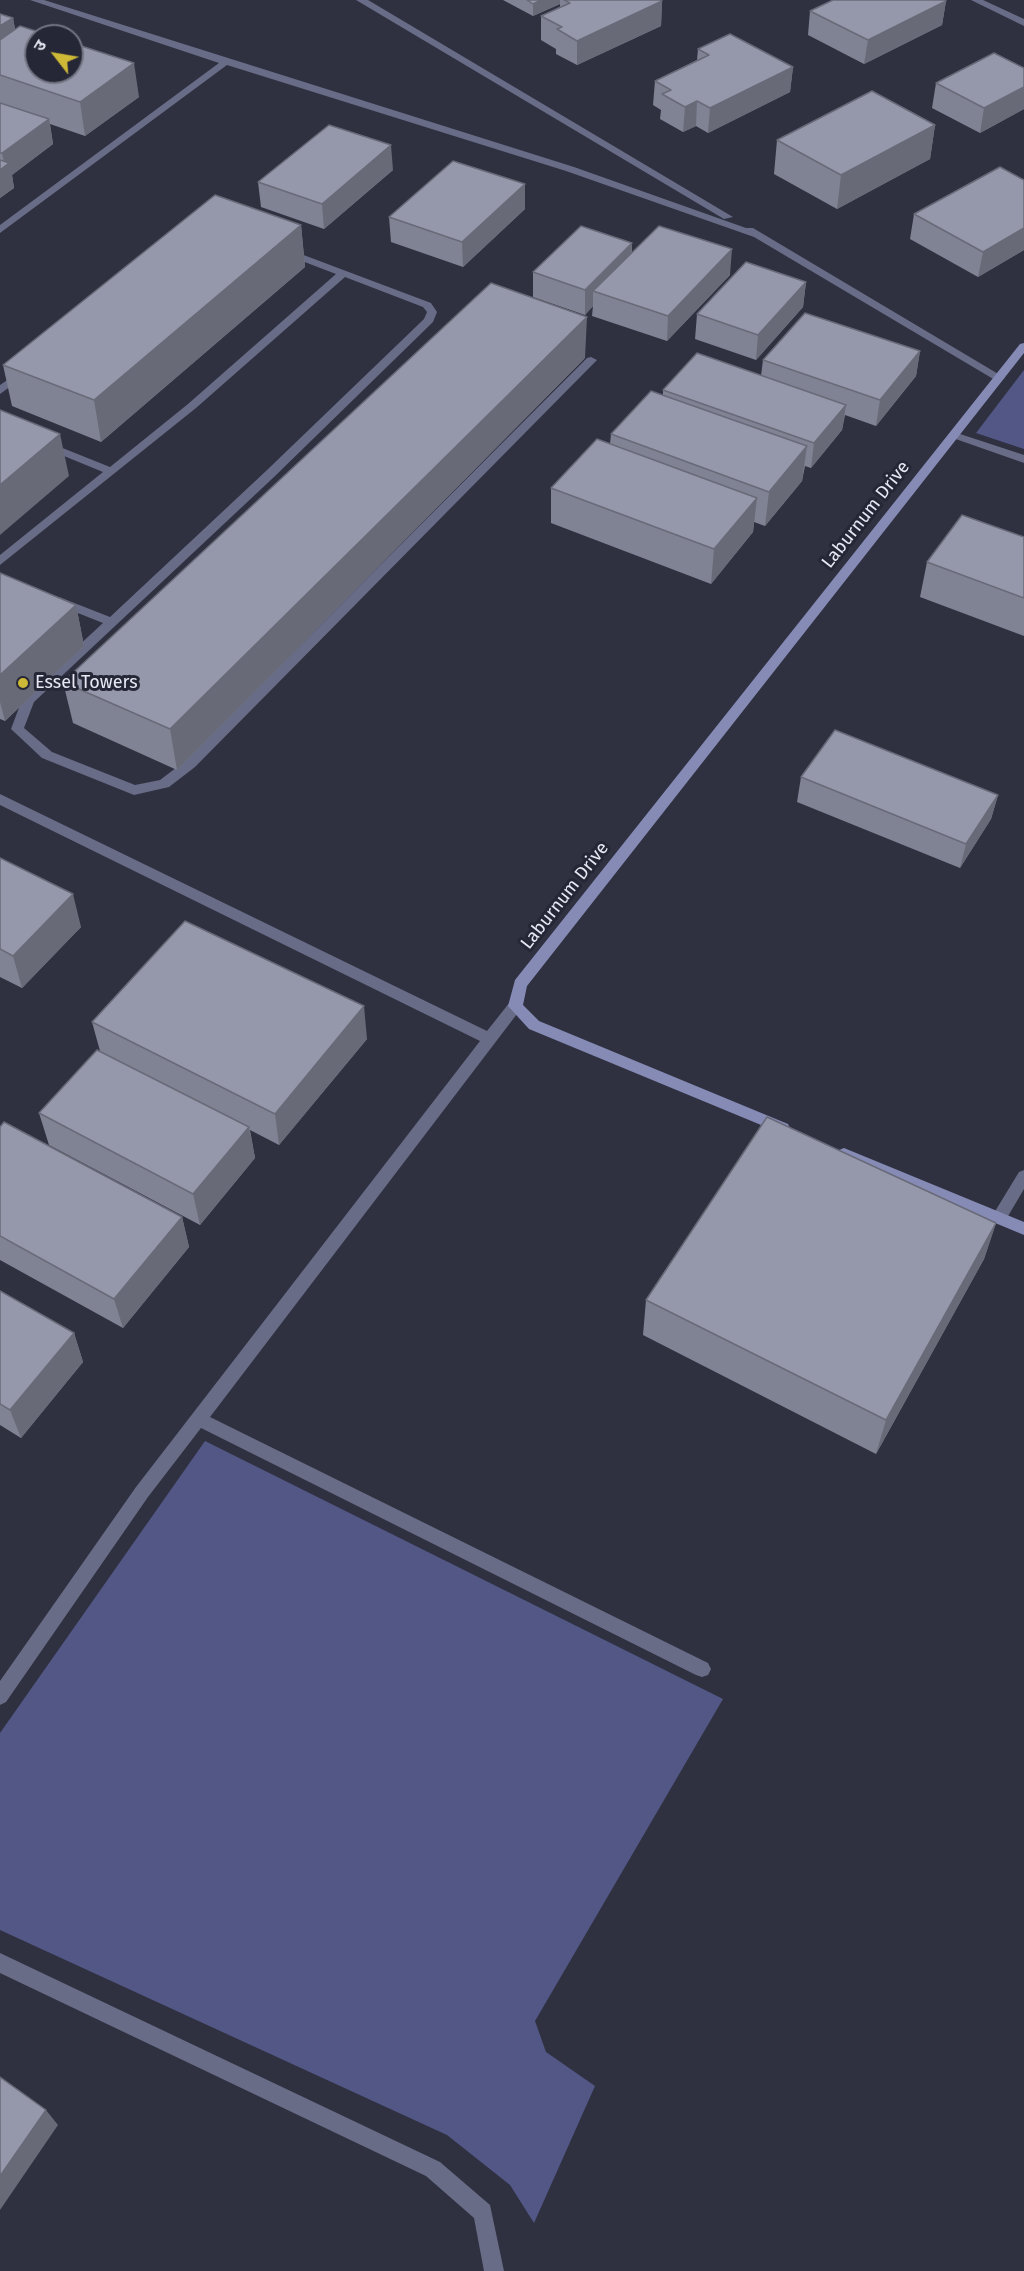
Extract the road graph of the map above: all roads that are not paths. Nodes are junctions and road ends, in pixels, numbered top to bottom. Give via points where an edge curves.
1 (35, 0) edge
2 (361, 0) edge
3 (976, 0) edge
4 (1024, 23) edge
5 (226, 62) junction
6 (0, 230) edge
7 (757, 235) junction
8 (272, 246) edge
9 (342, 274) junction
10 (1024, 346) edge
11 (591, 360) dead end
12 (36, 362) edge
13 (999, 378) junction
14 (0, 391) edge
15 (954, 435) junction
16 (33, 440) edge
17 (1024, 459) edge
18 (110, 471) junction
19 (0, 561) edge
20 (51, 598) edge
21 (112, 622) junction
22 (0, 800) edge
23 (515, 1006) junction
24 (490, 1039) junction
25 (800, 1135) edge
26 (833, 1149) edge
27 (1024, 1176) edge
28 (999, 1218) junction
29 (1024, 1229) edge
30 (198, 1419) junction
31 (702, 1669) dead end
32 (0, 1696) edge
33 (0, 1964) edge
34 (494, 2271) edge

1 - 5 street
2 - 7 street
3 - 4 street
5 - 6 street
5 - 7 street via 570,169
7 - 13 street
8 - 9 street
9 - 18 street via 192,406
9 - 21 street via 426,305 432,312 429,320
10 - 13 street, Laburnum Drive
11 - 21 street via 189,764 164,784 134,790 47,755 17,729 28,700
12 - 14 street
13 - 15 street, Laburnum Drive
15 - 17 street
15 - 23 street, Laburnum Drive via 520,984
16 - 18 street
18 - 19 street
20 - 21 street
22 - 24 street
23 - 24 street
23 - 25 street via 534,1025
24 - 30 street
26 - 28 street
27 - 28 street
28 - 29 street
30 - 31 street
30 - 32 street via 142,1492
33 - 34 street via 433,2169 483,2212

